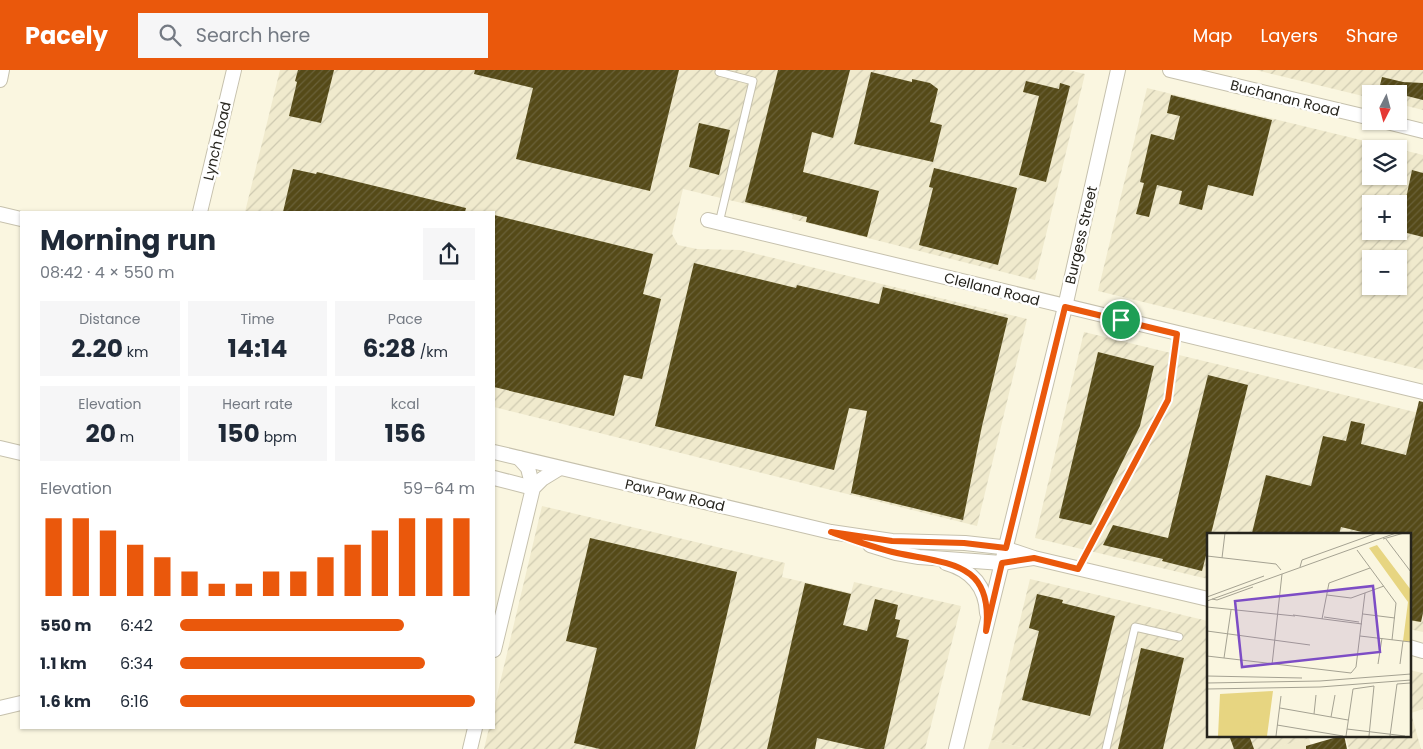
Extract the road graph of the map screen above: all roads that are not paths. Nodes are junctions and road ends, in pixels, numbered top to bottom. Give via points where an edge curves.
1 (2, 70) edge
2 (234, 70) edge
3 (720, 70) edge
4 (1118, 70) edge
5 (1170, 70) edge
6 (0, 80) edge
7 (1362, 116) edge
8 (1408, 127) edge
9 (1423, 131) edge
10 (200, 211) edge
11 (0, 214) edge
12 (20, 219) edge
13 (714, 222) joint
14 (1065, 307) junction
15 (1177, 334) junction
16 (1423, 392) edge
17 (0, 448) edge
18 (20, 452) edge
19 (495, 452) edge
20 (519, 458) junction
21 (560, 468) junction
22 (495, 478) edge
23 (533, 488) junction
24 (831, 532) junction
25 (1006, 548) junction
26 (919, 557) junction
27 (1034, 558) junction
28 (1002, 563) junction
29 (1078, 569) junction
30 (1207, 600) edge
31 (986, 631) junction
32 (1179, 638) dead end
33 (495, 646) edge
34 (1410, 647) edge
35 (1423, 650) edge
36 (20, 703) edge
37 (0, 708) edge
38 (475, 729) edge
39 (470, 749) edge
40 (956, 749) edge
41 (1106, 749) edge

1 - 6 street
2 - 10 street, Lynch Road
3 - 13 lane via 753,81
4 - 14 street, Burgess Street
5 - 7 street, Buchanan Road
8 - 9 street
11 - 12 street
13 - 14 street, Clelland Road
14 - 15 street, Clelland Road
14 - 25 street, Burgess Street
15 - 16 street, Clelland Road
15 - 29 lane via 1168,400
17 - 18 street
19 - 20 street, Paw Paw Road
20 - 21 street, Paw Paw Road
20 - 23 street via 530,471
21 - 23 street
21 - 24 street, Paw Paw Road
22 - 23 street
23 - 33 street
24 - 25 street, Paw Paw Road via 892,541
24 - 26 street, Paw Paw Road via 883,550
25 - 27 street, Paw Paw Road
25 - 28 street, Burgess Street
26 - 28 street, Paw Paw Road
26 - 31 street via 955,566 975,579 986,603
27 - 28 street, Paw Paw Road
27 - 29 street, Paw Paw Road
28 - 31 street, Burgess Street
29 - 30 street, Paw Paw Road
31 - 40 street, Burgess Street
32 - 41 lane via 1135,627
34 - 35 street
36 - 37 street
38 - 39 street

